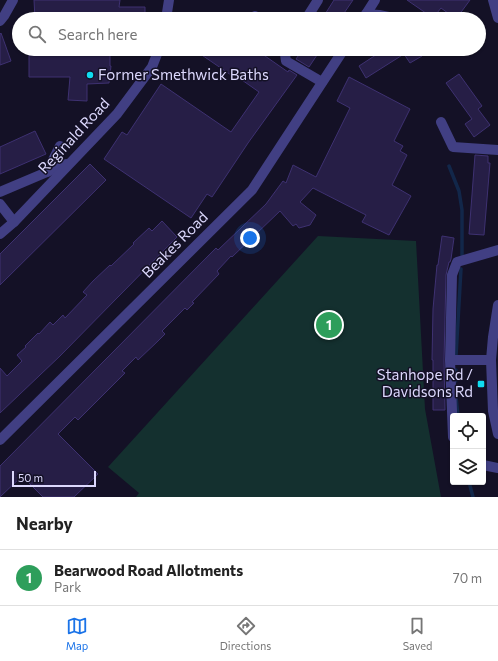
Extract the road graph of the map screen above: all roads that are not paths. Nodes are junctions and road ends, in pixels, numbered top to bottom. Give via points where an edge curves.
1 (13, 0) edge
2 (169, 0) edge
3 (318, 0) edge
4 (375, 0) edge
5 (494, 0) edge
6 (167, 12) edge
7 (310, 12) edge
8 (367, 12) edge
9 (498, 15) edge
10 (0, 21) edge
11 (156, 56) edge
12 (285, 56) edge
13 (339, 56) edge
14 (322, 82) junction
15 (441, 122) dead end
16 (60, 146) dead end
17 (498, 150) edge
18 (71, 163) junction
19 (47, 172) junction
20 (0, 192) edge
21 (0, 204) edge
22 (14, 222) junction
23 (0, 234) edge
24 (498, 250) edge
25 (498, 305) edge
26 (495, 338) edge
27 (450, 360) junction
28 (491, 360) junction
29 (452, 413) edge
30 (498, 434) edge
31 (0, 440) edge
32 (486, 466) edge
33 (498, 468) edge

1 - 10 street
2 - 6 street
3 - 7 street
4 - 8 street
5 - 9 street
11 - 18 street, Reginald Road via 152,66 117,114
12 - 14 street via 286,61
13 - 14 street, Beakes Road
14 - 31 street, Beakes Road via 252,190
15 - 17 street via 453,147
16 - 19 street
18 - 19 street
18 - 22 street, Reginald Road
19 - 20 street
21 - 22 street
22 - 23 street, Reginald Road
24 - 27 street via 457,262 452,276
25 - 26 street
26 - 28 street
27 - 28 street
27 - 29 street
28 - 30 street via 493,411
32 - 33 street

